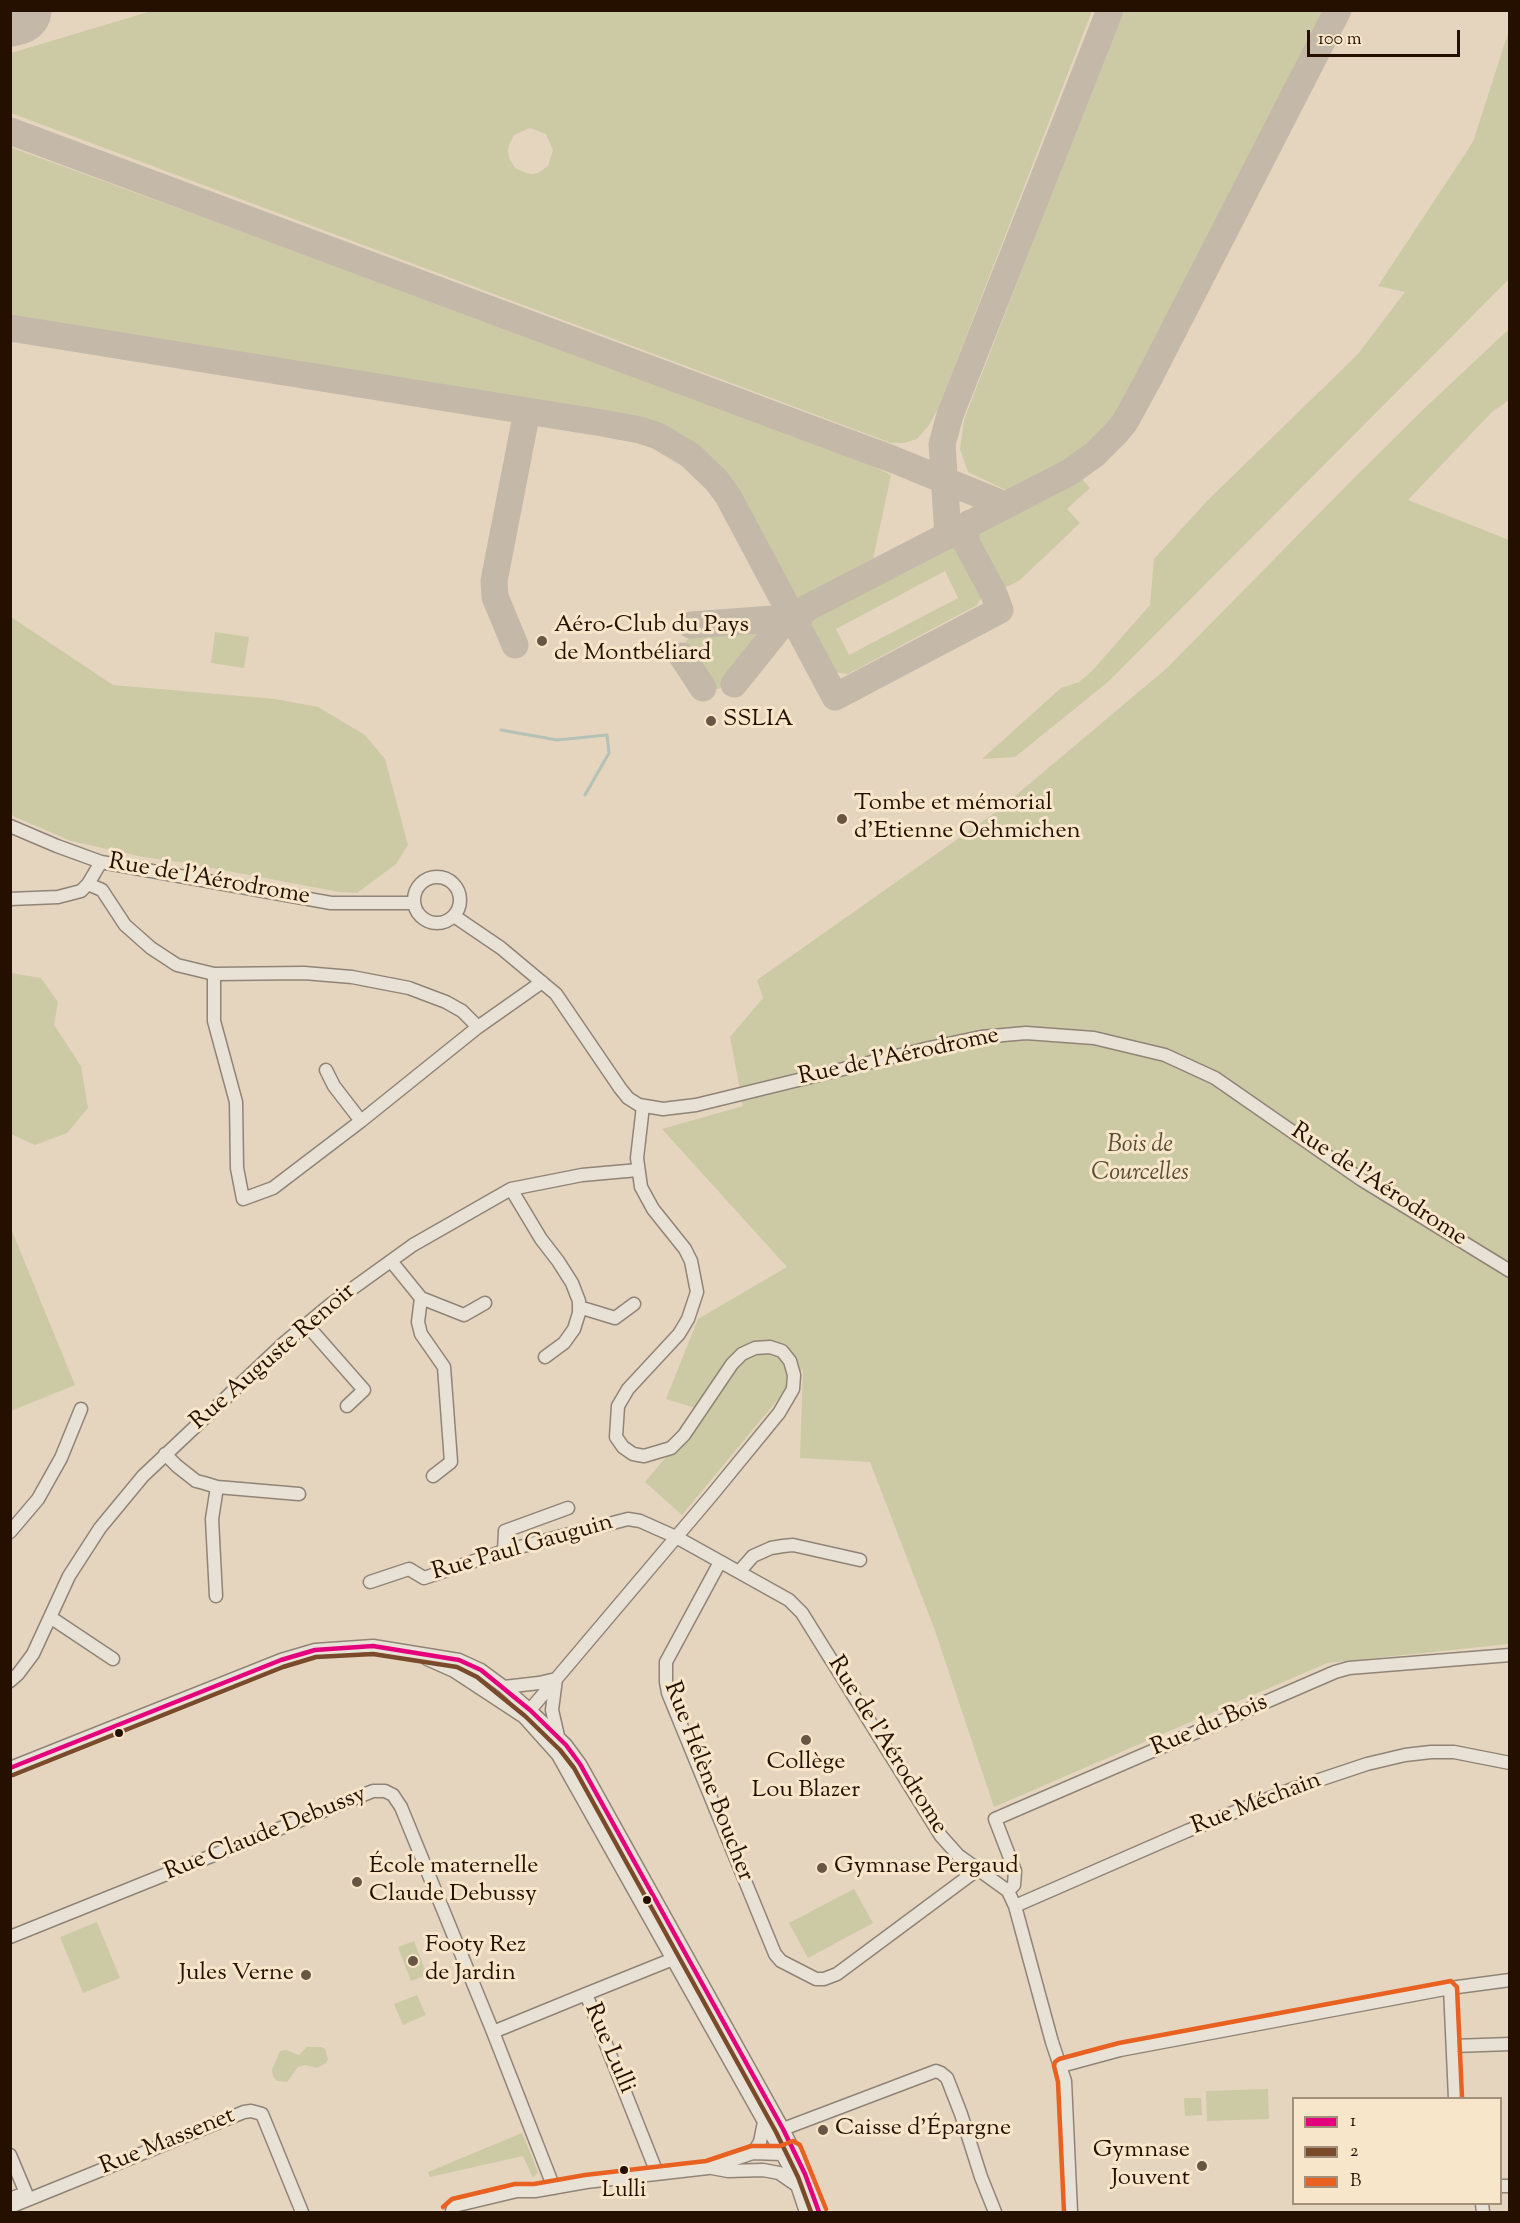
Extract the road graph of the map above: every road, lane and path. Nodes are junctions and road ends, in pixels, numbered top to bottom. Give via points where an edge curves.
1 (10, 826) edge
2 (101, 862) junction
3 (88, 884) junction
4 (10, 898) edge
5 (413, 903) junction
6 (454, 916) junction
7 (214, 974) junction
8 (542, 982) junction
9 (478, 1026) junction
10 (326, 1070) dead end
11 (643, 1106) junction
12 (361, 1121) junction
13 (638, 1170) junction
14 (510, 1189) junction
15 (391, 1261) junction
16 (1509, 1271) edge
17 (421, 1298) junction
18 (485, 1303) dead end
19 (634, 1304) dead end
20 (579, 1307) junction
21 (306, 1324) junction
22 (545, 1357) dead end
23 (347, 1406) dead end
24 (81, 1409) dead end
25 (165, 1454) junction
26 (433, 1476) dead end
27 (217, 1487) junction
28 (299, 1494) dead end
29 (568, 1508) dead end
30 (10, 1532) edge
31 (676, 1537) junction
32 (504, 1551) junction
33 (860, 1560) dead end
34 (720, 1562) junction
35 (739, 1572) junction
36 (370, 1582) dead end
37 (216, 1596) dead end
38 (50, 1617) junction
39 (405, 1650) junction
40 (1509, 1655) edge
41 (113, 1659) dead end
42 (556, 1679) junction
43 (10, 1680) edge
44 (504, 1687) junction
45 (527, 1713) junction
46 (558, 1737) junction
47 (1509, 1763) edge
48 (10, 1768) edge
49 (977, 1870) junction
50 (1008, 1891) junction
51 (1015, 1906) junction
52 (10, 1937) edge
53 (673, 1959) junction
54 (1509, 1980) edge
55 (1450, 1988) junction
56 (586, 1994) junction
57 (491, 2027) junction
58 (1509, 2044) edge
59 (1454, 2046) junction
60 (1061, 2066) junction
61 (1455, 2097) edge
62 (764, 2122) junction
63 (783, 2129) junction
64 (788, 2151) junction
65 (753, 2153) junction
66 (10, 2155) edge
67 (708, 2168) junction
68 (763, 2170) junction
69 (657, 2173) junction
70 (797, 2185) junction
71 (554, 2188) junction
72 (10, 2198) edge
73 (10, 2206) edge
74 (302, 2212) edge
75 (451, 2212) edge
76 (806, 2212) edge
77 (819, 2212) edge
78 (995, 2212) edge
79 (1071, 2212) edge

1 - 2 street, Rue de l'Aérodrome
2 - 3 street
2 - 5 street, Rue de l'Aérodrome via 331,903
3 - 4 street via 81,891 58,897
3 - 7 street via 102,890 125,925 151,948 177,964
5 - 6 street via 420,917 433,924
5 - 6 street via 422,882 444,878 454,885 460,897
6 - 8 street
7 - 9 street via 304,973 409,988 446,1002
7 - 12 street via 214,1021 236,1102 237,1168 243,1199 273,1188
8 - 9 street
8 - 11 street via 564,1004 628,1098
9 - 12 street
10 - 12 street via 333,1086
11 - 13 street
11 - 16 street, Rue de l'Aérodrome via 663,1110 696,1104 981,1037 1047,1033 1101,1040 1165,1055 1215,1078 1362,1180
13 - 14 street, Rue Auguste Renoir
13 - 31 street via 646,1198 691,1261 697,1292 679,1334 628,1389 618,1406 616,1437 623,1447 644,1456 671,1448 742,1353 770,1347 782,1351 794,1375 793,1389 783,1407
14 - 15 street, Rue Auguste Renoir
14 - 20 street via 572,1283
15 - 17 street
15 - 21 street, Rue Auguste Renoir
17 - 18 street via 464,1315
17 - 26 street via 421,1334 444,1367 451,1462
19 - 20 street via 615,1318
20 - 22 street via 574,1329 564,1343
21 - 23 street via 364,1390
21 - 25 street, Rue Auguste Renoir
24 - 30 street via 61,1458 38,1498
25 - 27 street via 196,1481
25 - 38 street, Rue Auguste Renoir via 100,1528 69,1576
27 - 28 street
27 - 37 street via 212,1519
29 - 32 street via 505,1531
31 - 32 street, Rue Paul Gauguin via 628,1519
31 - 34 street, Rue de l'Aérodrome
31 - 42 street
32 - 36 street, Rue Paul Gauguin via 424,1578 408,1569
33 - 35 street via 793,1545 753,1556
34 - 35 street, Rue de l'Aérodrome
34 - 49 street, Rue Hélène Boucher via 664,1672 668,1693 775,1954 816,1979 837,1974
35 - 49 street, Rue de l'Aérodrome via 789,1600 802,1613 941,1836
38 - 41 street
38 - 43 street, Rue Auguste Renoir via 33,1654
39 - 44 street via 459,1660
39 - 45 street via 454,1671
39 - 48 street via 347,1646 281,1660
40 - 50 street, Rue du Bois via 1335,1672 995,1819 1015,1871 1014,1885
42 - 44 street
42 - 45 street
42 - 46 street via 552,1710
44 - 45 street
45 - 46 street
45 - 53 street via 558,1755
46 - 63 street via 580,1764
47 - 51 street, Rue Méchain via 1454,1752 1431,1752 1367,1764 1187,1831
49 - 50 street, Rue de l'Aérodrome
50 - 51 street, Rue de l'Aérodrome
51 - 60 street, Rue de l'Aérodrome
52 - 57 street, Rue Claude Debussy via 364,1794 385,1791 401,1807
53 - 56 street
53 - 62 street
54 - 55 street
55 - 59 street
55 - 60 street via 1119,2050
56 - 57 street, Rue Lulli
56 - 69 street, Rue Lulli
57 - 71 street
58 - 59 street
59 - 61 street
60 - 79 street, Rue de l'Aérodrome
62 - 64 street
62 - 65 street
63 - 64 street
63 - 78 street via 936,2071 947,2078
64 - 65 street
64 - 68 street
64 - 70 street
64 - 77 street via 808,2182
65 - 67 street
66 - 72 street via 26,2193
67 - 68 street
67 - 69 street
68 - 70 street via 779,2173
69 - 71 street
70 - 76 street
71 - 75 street
73 - 74 street, Rue Massenet via 251,2111 262,2114

